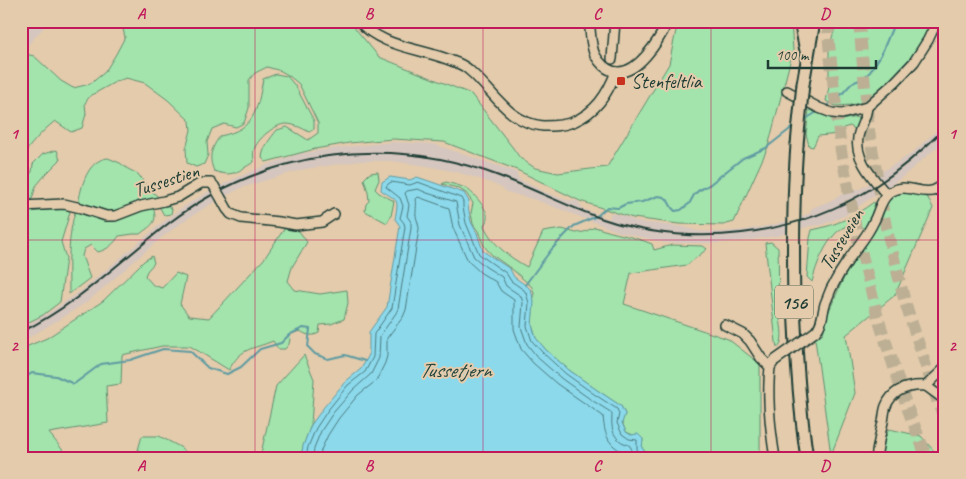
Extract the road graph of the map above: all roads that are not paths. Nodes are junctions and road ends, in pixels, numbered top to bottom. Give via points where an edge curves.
1 (359, 21) edge
2 (590, 21) edge
3 (615, 21) edge
4 (668, 21) edge
5 (800, 21) edge
6 (814, 21) edge
7 (937, 21) edge
8 (807, 58) junction
9 (612, 59) dead end
10 (616, 72) junction
11 (787, 91) dead end
12 (867, 107) junction
13 (945, 183) edge
14 (886, 195) junction
15 (21, 206) edge
16 (334, 214) dead end
17 (725, 325) dead end
18 (772, 364) junction
19 (945, 368) edge
20 (926, 386) junction
21 (945, 400) edge
22 (775, 458) edge
23 (807, 458) edge
24 (876, 458) edge

1 - 10 street via 389,42 468,69 498,102 533,125 553,126 584,116 603,98
2 - 10 street via 596,56 605,68
3 - 9 street
4 - 10 street via 659,40 643,59 626,70
5 - 8 main road, 156
6 - 8 main road, 156
7 - 12 street via 914,62
8 - 23 main road, 156, bridge via 798,145 794,234 799,396
11 - 12 street via 832,113 842,114
12 - 14 street via 858,151 867,170
13 - 14 street via 933,191 905,187
14 - 18 street, Tusseveien, bridge via 874,222 832,288 819,328
15 - 16 street, Tussestien, bridge via 64,204 115,216 178,196 201,183 211,183 231,214 241,218 296,225 322,222
17 - 18 street via 743,334 761,358
18 - 22 street via 768,380
19 - 20 street
20 - 21 street
20 - 24 street via 899,390 886,406

